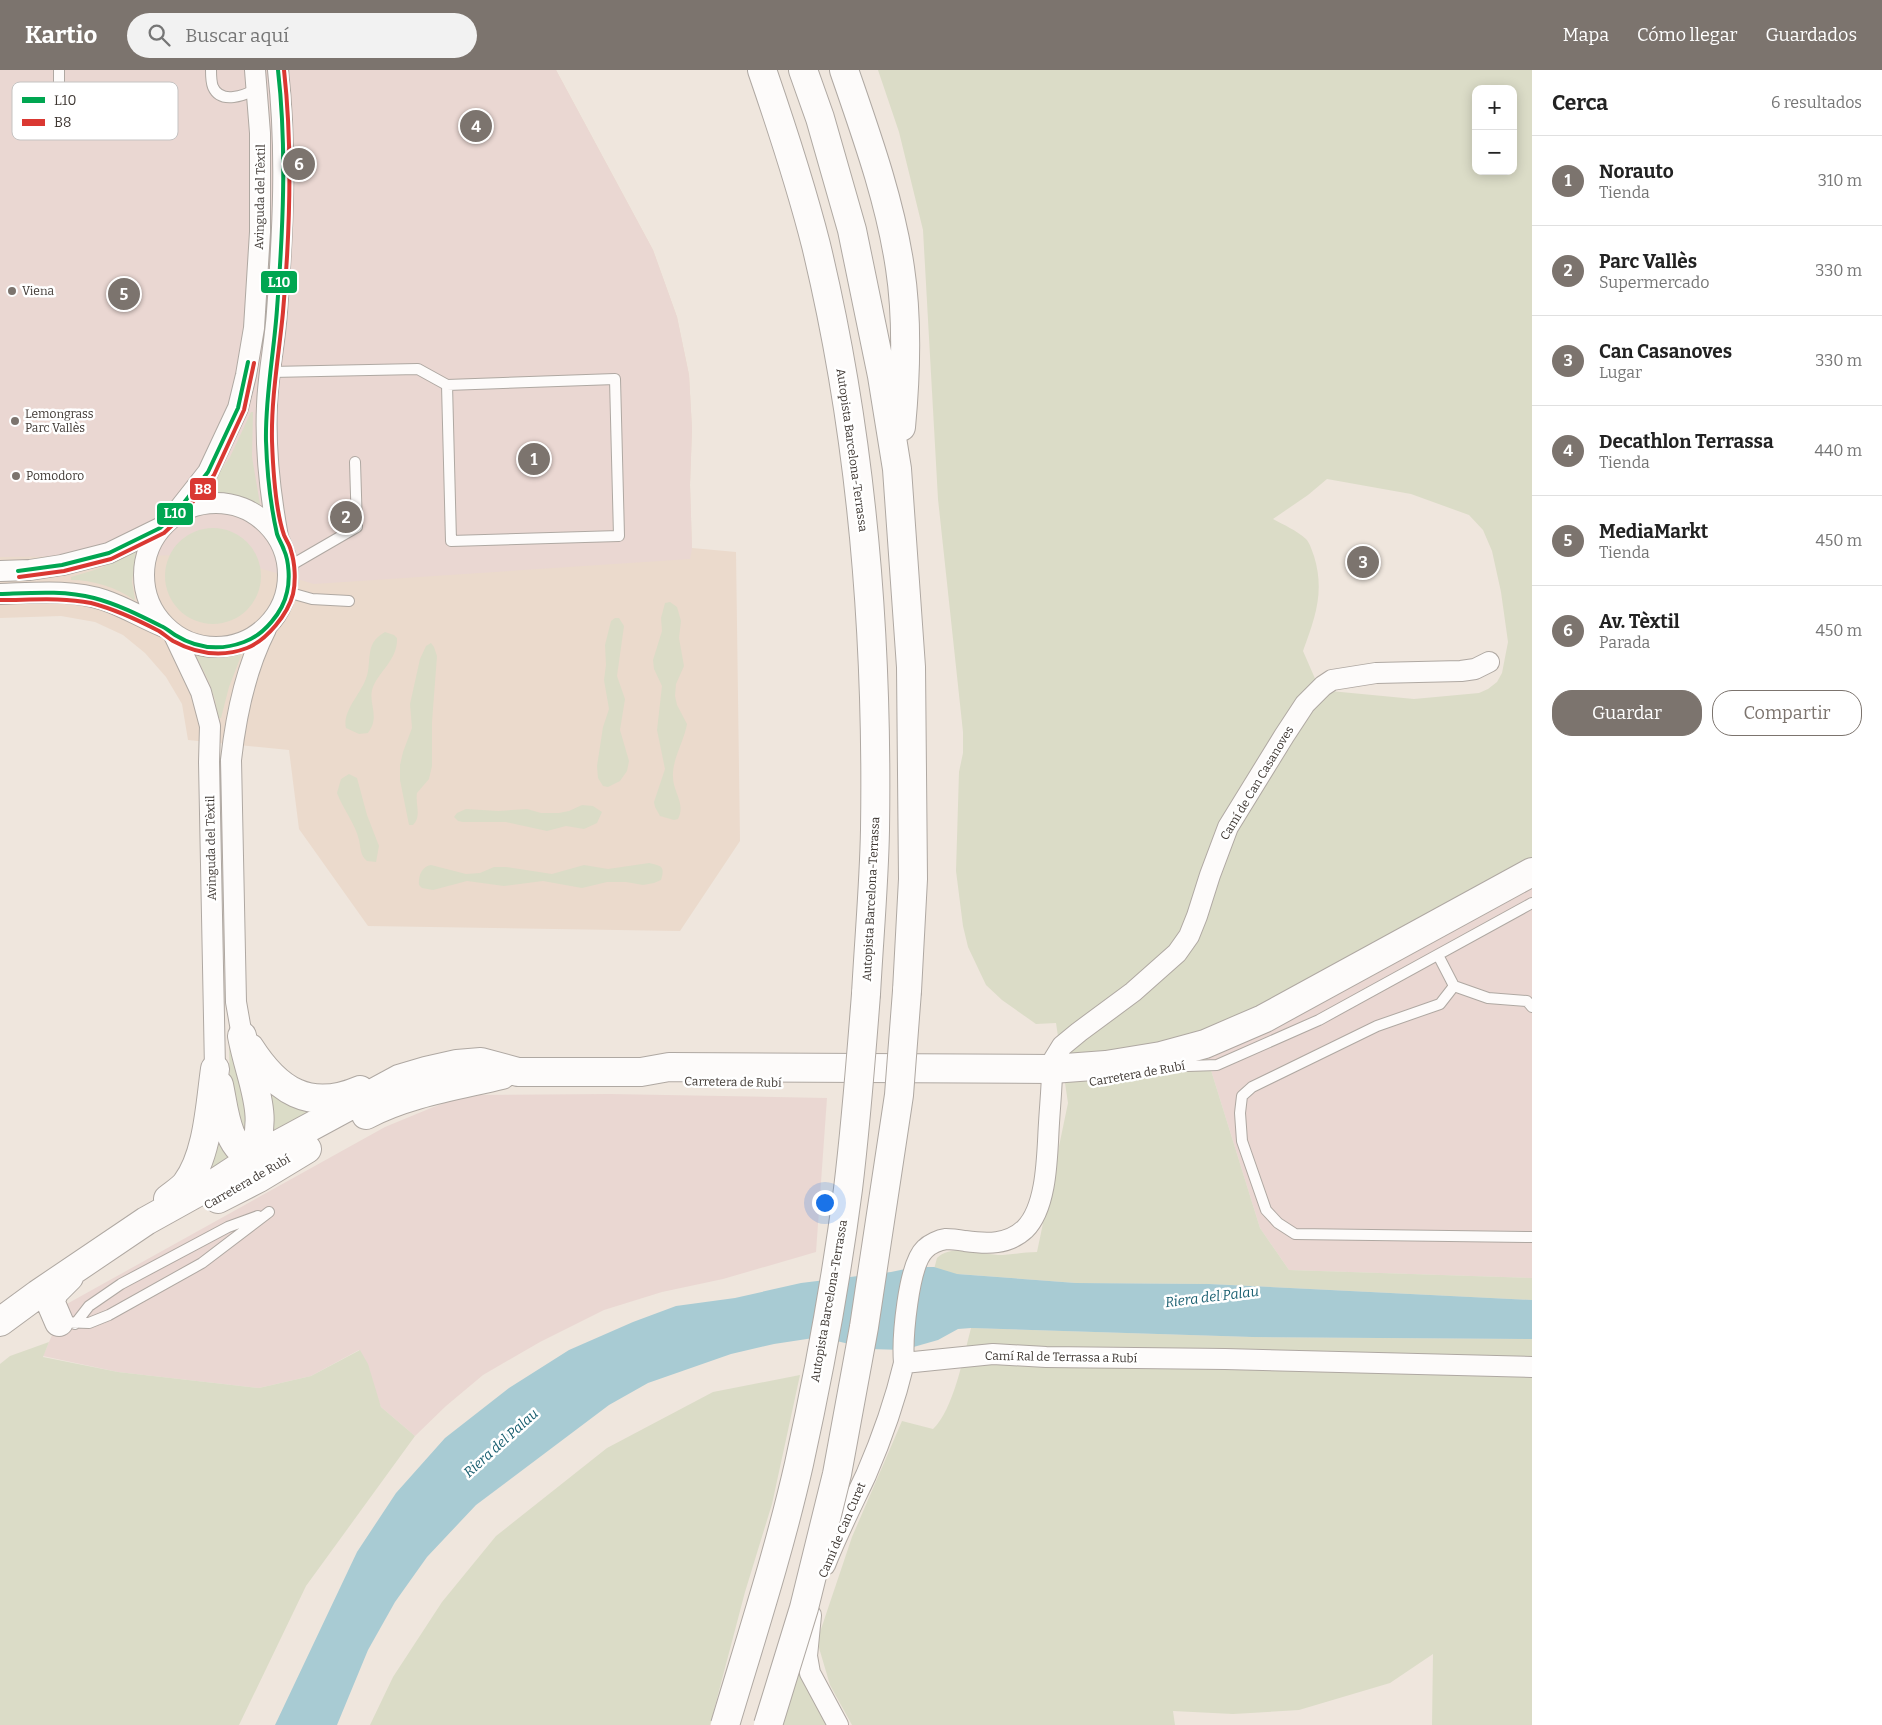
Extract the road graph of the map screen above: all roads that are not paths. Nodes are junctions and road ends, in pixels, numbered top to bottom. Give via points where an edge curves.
1 (211, 70) edge
2 (278, 70) edge
3 (762, 70) edge
4 (803, 70) edge
5 (844, 70) edge
6 (857, 70) edge
7 (256, 80) edge
8 (866, 134) junction
9 (271, 372) junction
10 (446, 385) junction
11 (355, 462) dead end
12 (897, 469) junction
13 (175, 514) junction
14 (160, 528) junction
15 (278, 537) junction
16 (288, 567) junction
17 (0, 571) edge
18 (287, 592) junction
19 (0, 594) edge
20 (350, 602) dead end
21 (267, 627) junction
22 (169, 631) junction
23 (1489, 662) dead end
24 (1528, 881) edge
25 (1532, 903) edge
26 (1438, 955) junction
27 (1454, 986) junction
28 (1532, 1007) edge
29 (242, 1036) junction
30 (1188, 1066) junction
31 (215, 1069) junction
32 (518, 1072) junction
33 (641, 1072) junction
34 (1052, 1077) junction
35 (399, 1079) junction
36 (313, 1145) junction
37 (253, 1158) junction
38 (187, 1216) junction
39 (1532, 1237) edge
40 (53, 1311) junction
41 (0, 1322) edge
42 (0, 1333) edge
43 (0, 1343) edge
44 (904, 1363) junction
45 (1532, 1366) edge
46 (725, 1725) edge
47 (768, 1725) edge
48 (838, 1725) edge

1 - 7 lane via 212,87 219,94 233,98
2 - 9 street, Avinguda del Tèxtil via 282,107 283,214
3 - 46 main road, Autopista Barcelona-Terrassa, bridge via 785,136 816,245 861,498 873,670 875,830 866,994 848,1189 830,1306 798,1465
4 - 12 main road via 852,230
5 - 8 main road
6 - 8 main road via 862,84
7 - 13 street, Avinguda del Tèxtil via 262,177 259,270 246,375 238,408 208,472
8 - 12 main road via 889,213 900,268 906,375
9 - 10 lane via 418,369
9 - 15 street, Avinguda del Tèxtil via 266,439
10 - 10 lane via 615,379 619,536 451,541
11 - 16 lane via 357,527
12 - 47 main road, bridge via 911,667 913,879 899,1095 864,1327 839,1464 804,1608
13 - 14 street
13 - 15 street via 196,504 220,502 242,507 262,519
14 - 17 street via 109,553 62,565
14 - 22 street via 149,547 143,568 144,589 151,610
15 - 16 street
16 - 18 street
18 - 20 lane via 312,599
18 - 21 street
19 - 22 street via 91,596
21 - 22 street via 246,642 222,648 197,646
21 - 29 street, Avinguda del Tèxtil via 257,646 243,692 231,760 236,1002
22 - 31 street, Avinguda del Tèxtil via 201,692 210,726
23 - 34 street, Camí de Can Casanoves via 1461,672 1376,673 1332,680 1323,686 1305,704 1228,827 1186,942 1147,981 1062,1046 1054,1059
24 - 30 main road, Carretera de Rubí via 1399,964 1289,1021
24 - 34 main road, Carretera de Rubí via 1468,906 1245,1028 1196,1047 1129,1062 1112,1071
25 - 26 lane
26 - 27 lane
26 - 30 lane via 1319,1020 1217,1065
27 - 28 lane via 1488,998 1527,1001
27 - 39 lane via 1440,1004 1377,1026 1252,1087 1242,1096 1242,1141 1266,1210 1295,1234
29 - 35 main road via 274,1079 290,1091 306,1097 348,1095 375,1083
29 - 37 main road via 261,1113
30 - 34 main road, Carretera de Rubí via 1099,1083
31 - 37 main road via 223,1114 237,1144
31 - 40 main road via 203,1146 192,1175 168,1199 71,1259 55,1274
32 - 33 main road, Carretera de Rubí
32 - 35 main road, Carretera de Rubí via 481,1062 456,1064
32 - 36 main road, Carretera de Rubí via 453,1085 391,1104
33 - 34 main road, Carretera de Rubí via 669,1067 939,1069 968,1075
33 - 34 main road, Carretera de Rubí via 667,1080 962,1085
34 - 44 street via 1046,1167 1033,1217 1027,1227 1004,1241 987,1244 947,1239 934,1242 925,1249 912,1277 903,1337
35 - 37 main road, Carretera de Rubí
36 - 37 main road via 284,1155
36 - 38 main road, Carretera de Rubí
37 - 38 main road via 243,1176
37 - 40 main road, Carretera de Rubí via 146,1221 82,1264
38 - 40 main road, Carretera de Rubí via 113,1262
40 - 40 lane via 89,1306 121,1284 228,1227 269,1212 202,1263 109,1315 89,1323
40 - 41 main road, Carretera de Rubí
40 - 42 main road via 31,1311
40 - 43 main road, Carretera de Rubí
44 - 45 street, Camí Ral de Terrassa a Rubí via 1008,1354 1046,1358
44 - 48 street, Camí de Can Curet via 891,1413 839,1529 812,1610 807,1656 810,1672

